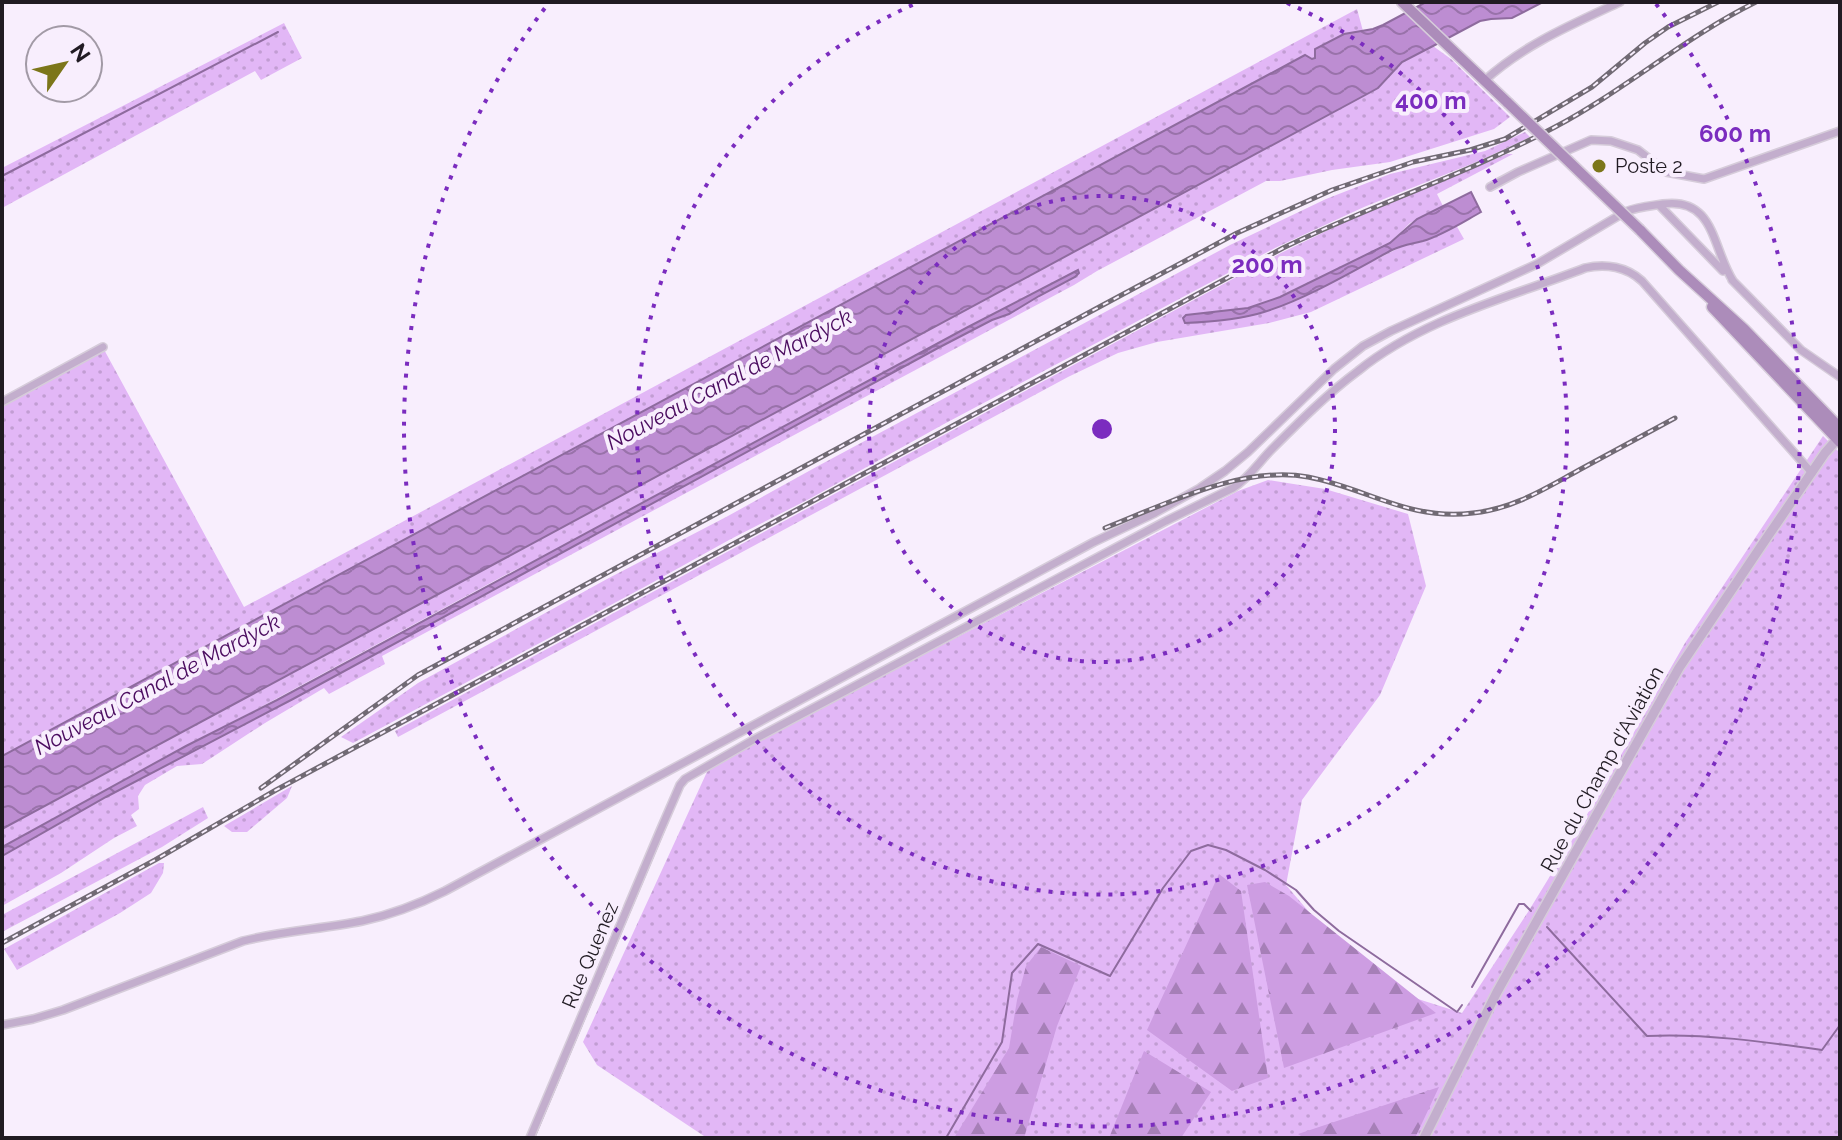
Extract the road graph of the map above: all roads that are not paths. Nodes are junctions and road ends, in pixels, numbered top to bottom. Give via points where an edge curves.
1 (1402, 2) edge
2 (1620, 2) edge
3 (1484, 81) junction
4 (1840, 131) edge
5 (1490, 187) dead end
6 (1659, 205) junction
7 (1733, 281) junction
8 (103, 347) dead end
9 (1840, 377) edge
10 (2, 402) edge
11 (1839, 436) edge
12 (1812, 473) junction
13 (2, 1025) edge
14 (530, 1138) edge
15 (1424, 1138) edge

1 - 3 main road
2 - 3 street via 1550,35
3 - 11 main road, bridge via 1640,230
4 - 5 street via 1704,179 1666,172 1638,150 1591,140
6 - 7 street
6 - 7 street via 1686,204 1701,214
6 - 13 street via 1620,214 1537,264 1370,342 1334,369 1237,462 1191,493 439,895 364,920 236,943 63,1010
7 - 9 street via 1796,346
8 - 10 street
11 - 12 street, Rue du Champ d'Aviation
12 - 14 street, Rue Quenez via 1635,274 1616,267 1585,268 1418,331 1336,388 1237,486 688,776
12 - 15 street, Rue du Champ d'Aviation via 1674,678 1503,981

